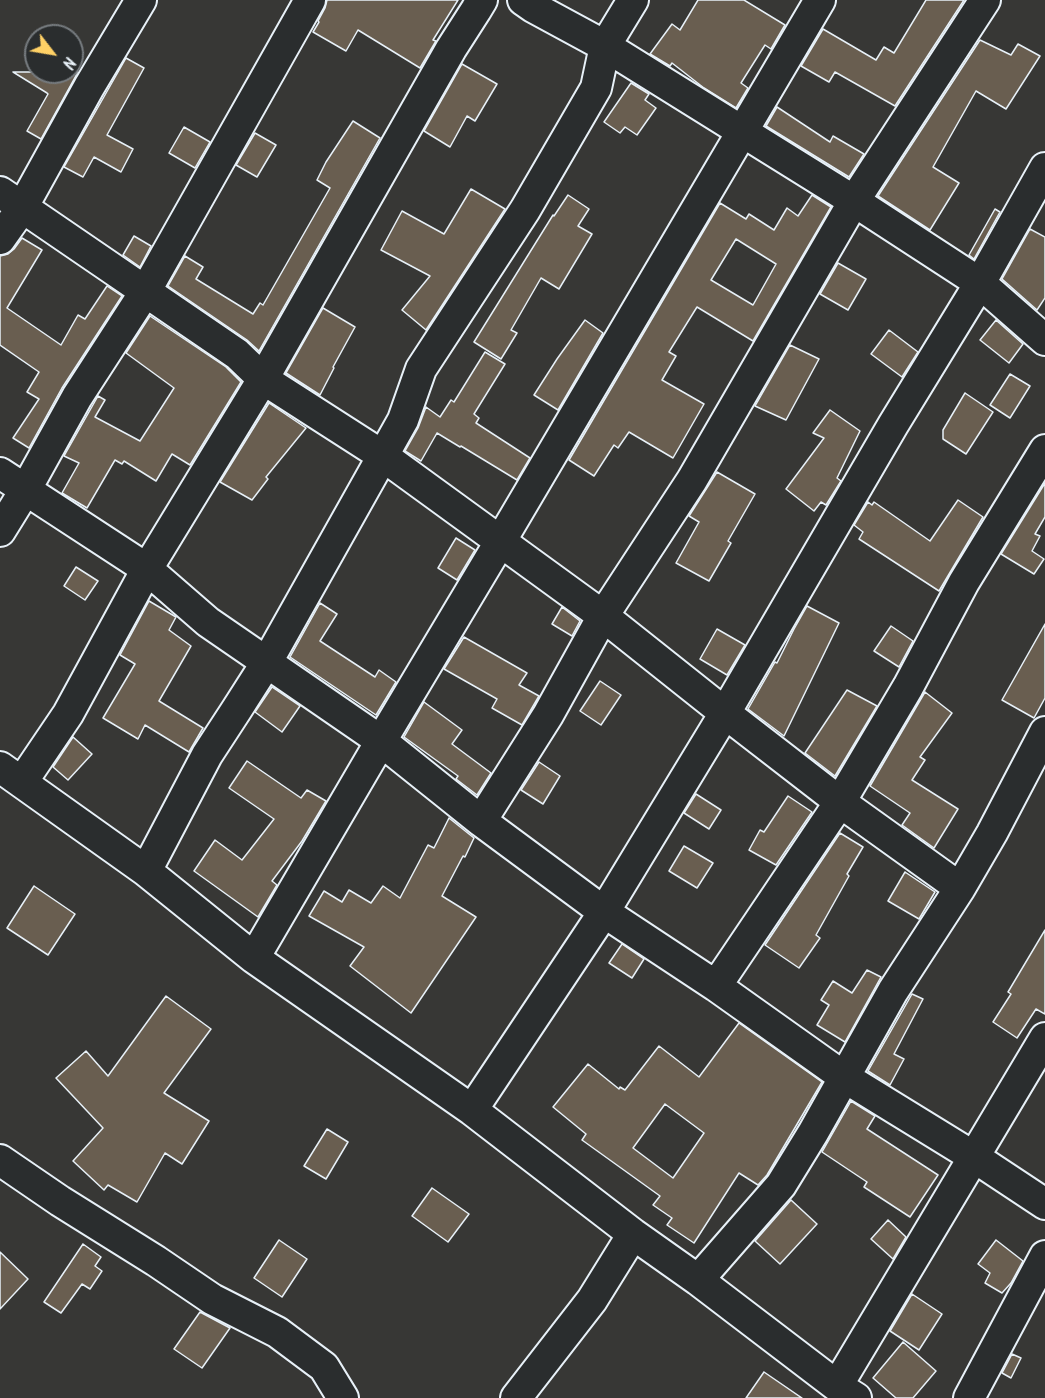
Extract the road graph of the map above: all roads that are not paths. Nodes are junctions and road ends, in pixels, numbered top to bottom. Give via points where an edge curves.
1 (141, 0) edge
2 (310, 0) edge
3 (482, 0) edge
4 (523, 0) edge
5 (633, 0) edge
6 (820, 0) edge
7 (985, 0) edge
8 (605, 46) junction
9 (742, 132) junction
10 (1045, 168) edge
11 (11, 200) edge
12 (854, 201) junction
13 (0, 239) edge
14 (980, 283) junction
15 (145, 292) junction
16 (1045, 340) edge
17 (263, 380) junction
18 (1045, 450) edge
19 (383, 456) junction
20 (0, 473) edge
21 (26, 489) junction
22 (0, 531) edge
23 (500, 542) junction
24 (147, 569) junction
25 (603, 616) junction
26 (267, 662) junction
27 (725, 713) junction
28 (1045, 732) edge
29 (381, 741) junction
30 (11, 775) edge
31 (840, 802) junction
32 (482, 821) junction
33 (146, 871) junction
34 (960, 888) junction
35 (604, 912) junction
36 (254, 958) junction
37 (716, 986) junction
38 (1045, 1038) edge
39 (844, 1077) junction
40 (472, 1110) junction
41 (974, 1157) junction
42 (0, 1160) edge
43 (1045, 1204) edge
44 (633, 1234) junction
45 (1045, 1256) edge
46 (698, 1280) junction
47 (847, 1392) edge
48 (343, 1398) edge
49 (516, 1398) edge
50 (969, 1398) edge

1 - 11 street via 89,87
2 - 15 street
3 - 17 street
4 - 8 street
5 - 8 street
6 - 9 street
7 - 12 street
8 - 9 street
8 - 19 street via 596,88 525,210 421,369 403,420
9 - 12 street
9 - 23 street
10 - 14 street
11 - 13 street
11 - 15 street
12 - 14 street
12 - 25 street via 692,480
14 - 16 street
14 - 27 street
15 - 17 street via 237,354
15 - 21 street via 77,397
17 - 19 street
17 - 24 street
18 - 31 street via 964,582
19 - 23 street
19 - 26 street
20 - 21 street
21 - 22 street
21 - 24 street
23 - 25 street
23 - 29 street
24 - 26 street via 208,622
24 - 30 street via 68,714
25 - 27 street
25 - 32 street
26 - 29 street
26 - 33 street via 207,755
27 - 31 street
27 - 35 street
28 - 34 street
29 - 32 street
29 - 36 street
30 - 33 street
31 - 34 street
31 - 37 street
32 - 35 street
33 - 36 street
34 - 39 street via 893,991
35 - 37 street
35 - 40 street
36 - 40 street
37 - 39 street
38 - 41 street
39 - 41 street
39 - 46 street via 781,1185
40 - 44 street
41 - 43 street
41 - 47 street
42 - 48 street via 212,1299 277,1332 324,1367
44 - 46 street
44 - 49 street via 592,1300
45 - 50 street
46 - 47 street

